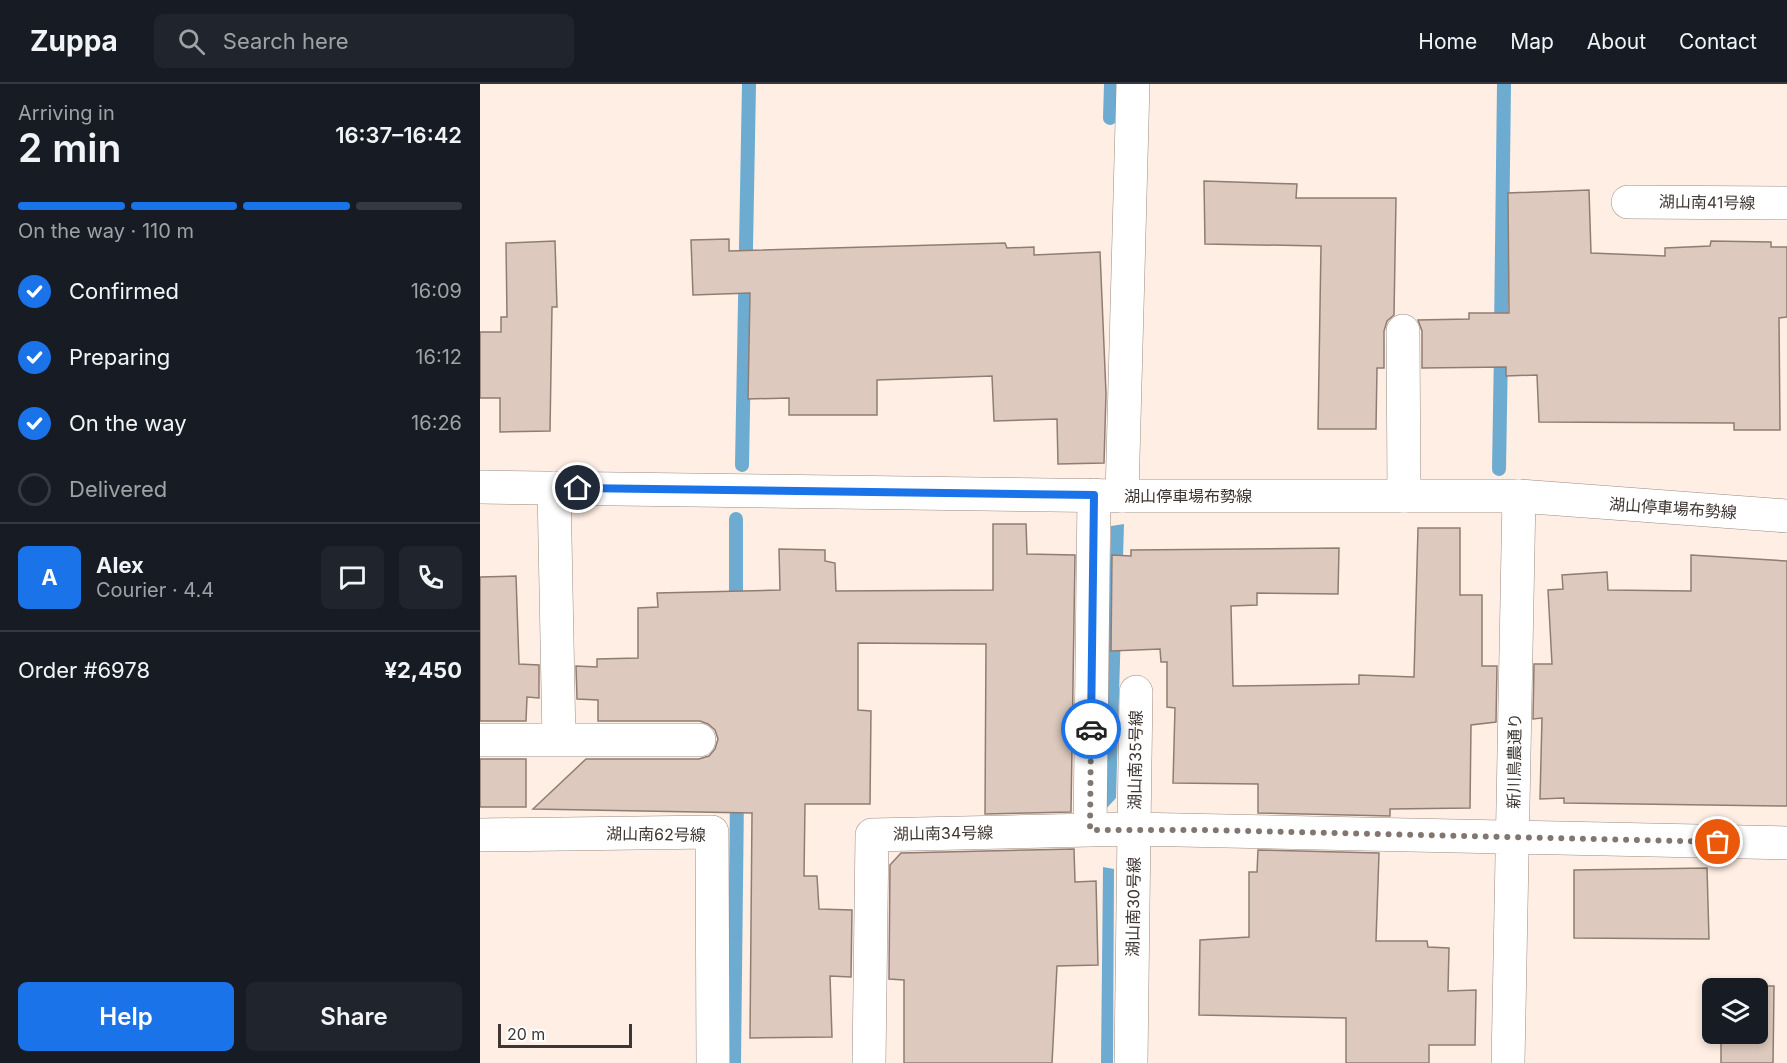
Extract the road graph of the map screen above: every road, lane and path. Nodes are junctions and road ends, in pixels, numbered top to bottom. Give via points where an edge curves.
1 (1133, 84) edge
2 (1628, 202) dead end
3 (1787, 203) edge
4 (1402, 331) dead end
5 (480, 487) edge
6 (554, 488) junction
7 (1108, 496) junction
8 (1404, 496) junction
9 (1519, 496) junction
10 (1787, 516) edge
11 (1136, 692) dead end
12 (480, 740) edge
13 (559, 740) junction
14 (699, 740) dead end
15 (1134, 829) junction
16 (1090, 830) junction
17 (480, 835) edge
18 (1512, 838) junction
19 (1787, 843) edge
20 (713, 1063) edge
21 (869, 1063) edge
22 (1131, 1063) edge
23 (1508, 1063) edge

1 - 7 street
2 - 3 street, 湖山南41号線
4 - 8 street
5 - 6 street, 湖山停車場布勢線
6 - 7 street, 湖山停車場布勢線
6 - 13 street
7 - 8 street, 湖山停車場布勢線
7 - 16 street
8 - 9 street, 湖山停車場布勢線
9 - 10 street, 湖山停車場布勢線
9 - 18 street, 新川鳥農通り
11 - 15 street, 湖山南35号線
12 - 13 street
13 - 14 street
15 - 16 street, 湖山南34号線
15 - 18 street
15 - 22 street, 湖山南30号線
16 - 21 street, 湖山南34号線 via 872,835
17 - 20 street, 湖山南62号線 via 712,832
18 - 19 street
18 - 23 street, 新川鳥農通り

